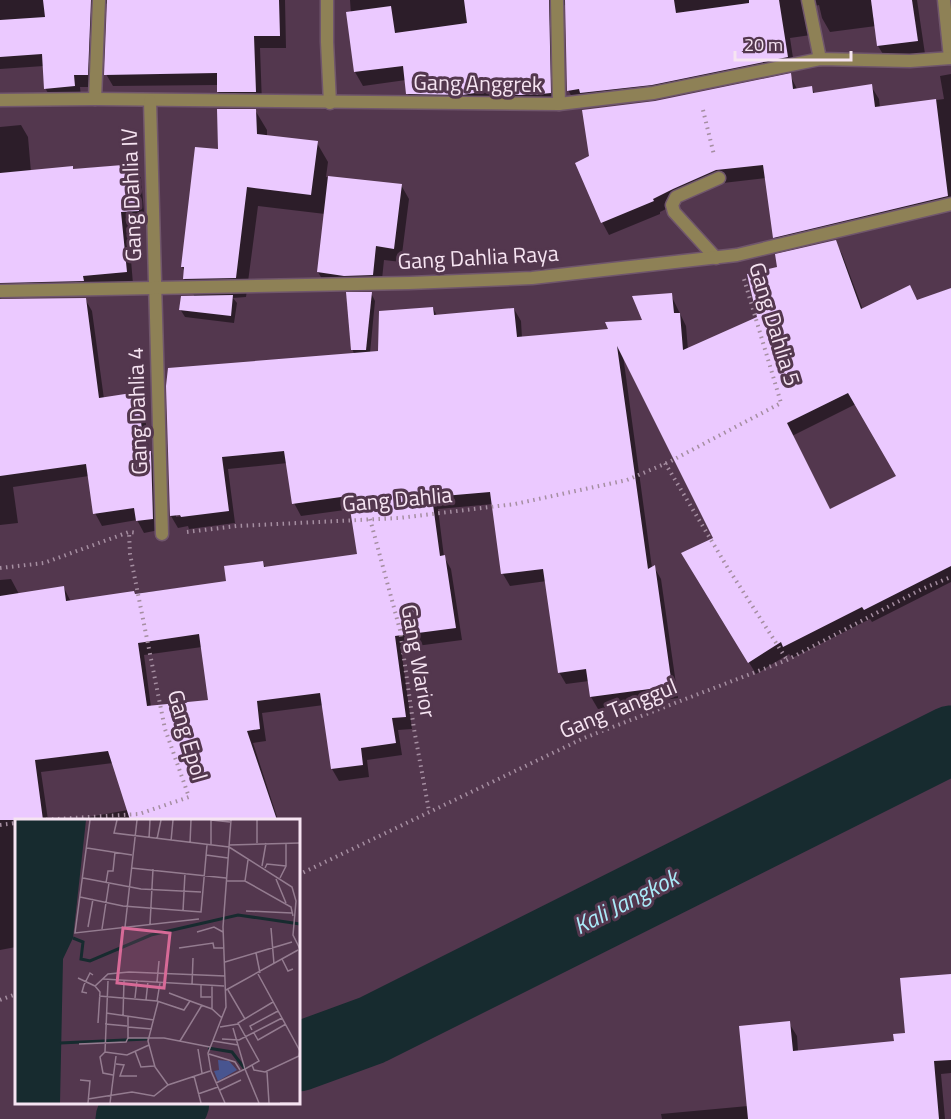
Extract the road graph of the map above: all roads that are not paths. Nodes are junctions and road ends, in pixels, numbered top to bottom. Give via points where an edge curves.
1 (99, 0) edge
2 (327, 0) edge
3 (557, 0) edge
4 (808, 0) edge
5 (944, 0) edge
6 (951, 58) edge
7 (820, 59) junction
8 (95, 99) junction
9 (0, 100) edge
10 (150, 101) junction
11 (330, 103) junction
12 (559, 104) junction
13 (719, 178) road end
14 (951, 204) edge
15 (716, 258) junction
16 (155, 286) junction
17 (0, 291) edge
18 (162, 534) road end

1 - 8 street
2 - 11 street
3 - 12 street
4 - 7 street
5 - 6 street
6 - 7 street, Gang Anggrek
7 - 12 street, Gang Anggrek via 698,86
8 - 9 street, Gang Anggrek
8 - 10 street, Gang Anggrek
10 - 11 street, Gang Anggrek
10 - 16 street, Gang Dahlia IV
11 - 12 street, Gang Anggrek
13 - 15 street via 676,197 672,205
14 - 15 street, Gang Dahlia Raya
15 - 16 street, Gang Dahlia Raya via 532,278
16 - 17 street, Gang Dahlia Raya
16 - 18 street, Gang Dahlia 4

